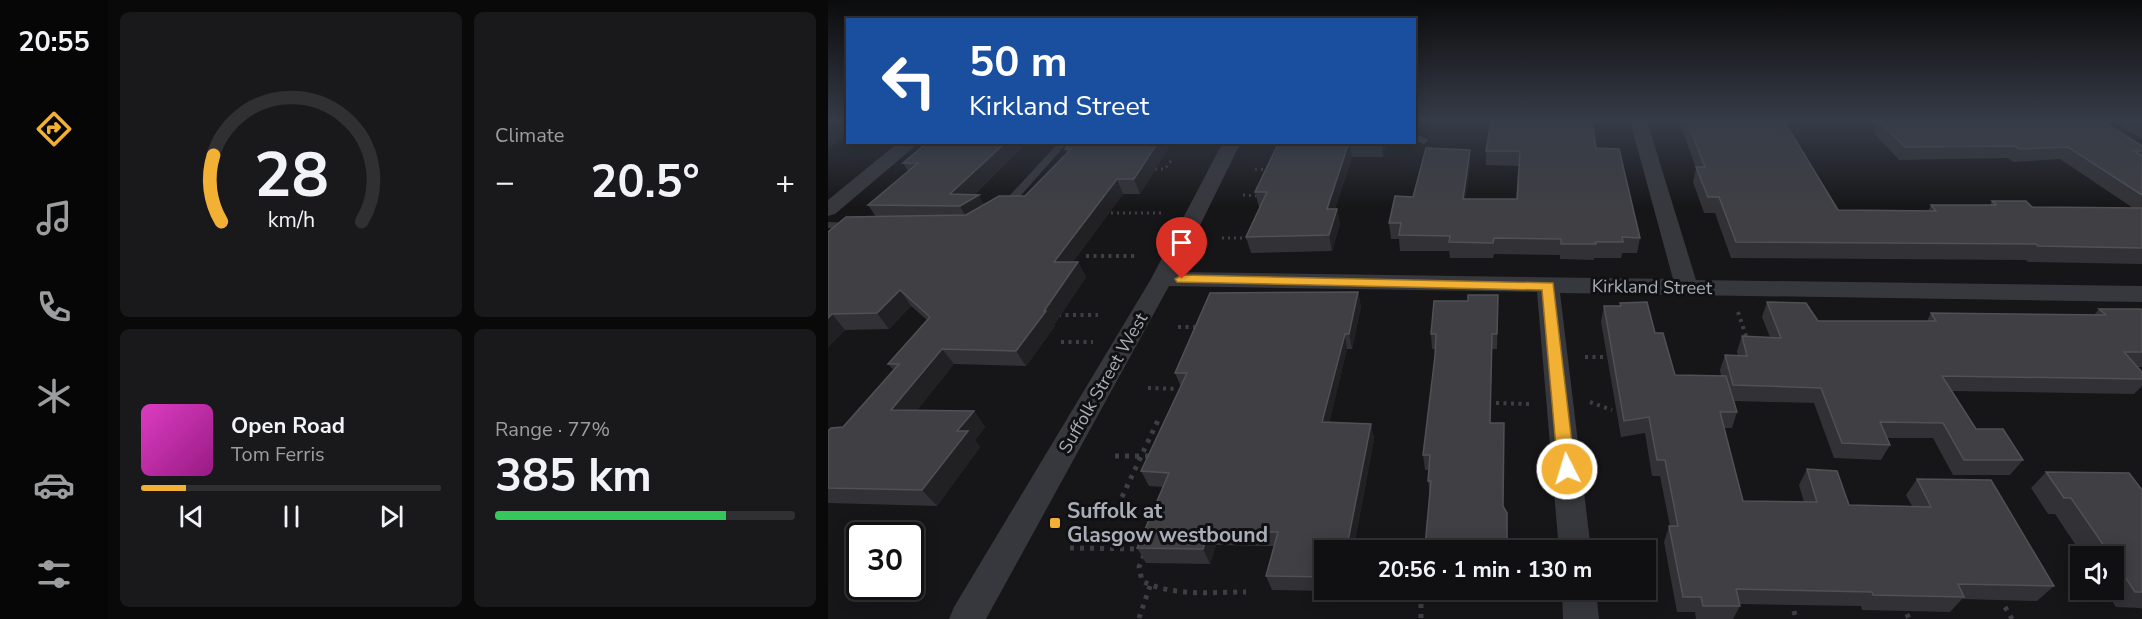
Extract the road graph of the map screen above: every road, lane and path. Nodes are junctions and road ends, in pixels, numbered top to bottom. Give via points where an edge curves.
1 (901, 150) edge
2 (1057, 150) edge
3 (1228, 150) edge
4 (1647, 150) edge
5 (1173, 158) dead end
6 (1155, 169) dead end
7 (1255, 169) dead end
8 (1270, 170) edge
9 (1243, 195) dead end
10 (1260, 196) edge
11 (828, 210) edge
12 (998, 213) edge
13 (1099, 213) edge
14 (1161, 213) dead end
15 (828, 225) edge
16 (858, 226) edge
17 (1222, 238) dead end
18 (1251, 238) edge
19 (1086, 256) dead end
20 (1135, 256) dead end
21 (1162, 279) junction
22 (1548, 286) junction
23 (1687, 287) junction
24 (2142, 294) edge
25 (1735, 302) dead end
26 (1055, 315) dead end
27 (1098, 315) dead end
28 (1178, 327) dead end
29 (1204, 327) edge
30 (1748, 345) edge
31 (1583, 357) dead end
32 (1605, 357) dead end
33 (1148, 388) dead end
34 (1178, 389) edge
35 (1588, 401) dead end
36 (1496, 403) dead end
37 (1534, 404) dead end
38 (1612, 410) dead end
39 (1160, 416) dead end
40 (1115, 456) dead end
41 (1141, 456) junction
42 (1156, 456) edge
43 (1122, 497) dead end
44 (1574, 540) edge
45 (1070, 548) dead end
46 (1150, 586) junction
47 (1246, 592) dead end
48 (1579, 600) edge
49 (1421, 604) dead end
50 (2006, 607) dead end
51 (1794, 611) dead end
52 (1138, 618) edge
53 (967, 619) edge
54 (1420, 619) edge
55 (1581, 619) edge
56 (1796, 619) edge
57 (2012, 619) edge

1 - 11 street
2 - 12 lane
3 - 21 street, Suffolk Street West
4 - 23 street
5 - 6 path via 1166,169
7 - 8 path
9 - 10 path
13 - 14 path
15 - 16 lane
17 - 18 path
19 - 20 path
21 - 22 street, Kirkland Street
21 - 53 street, Suffolk Street West
22 - 23 street, Kirkland Street
22 - 44 street
23 - 24 street, Kirkland Street
25 - 30 path
26 - 27 path
28 - 29 path
31 - 32 path
33 - 34 path
35 - 38 path
36 - 37 path
39 - 41 path
40 - 41 path
41 - 42 path
41 - 43 path
45 - 46 path via 1146,549 1139,567 1142,581
46 - 47 path
46 - 52 path
48 - 55 street
49 - 54 path
50 - 57 path
51 - 56 path

